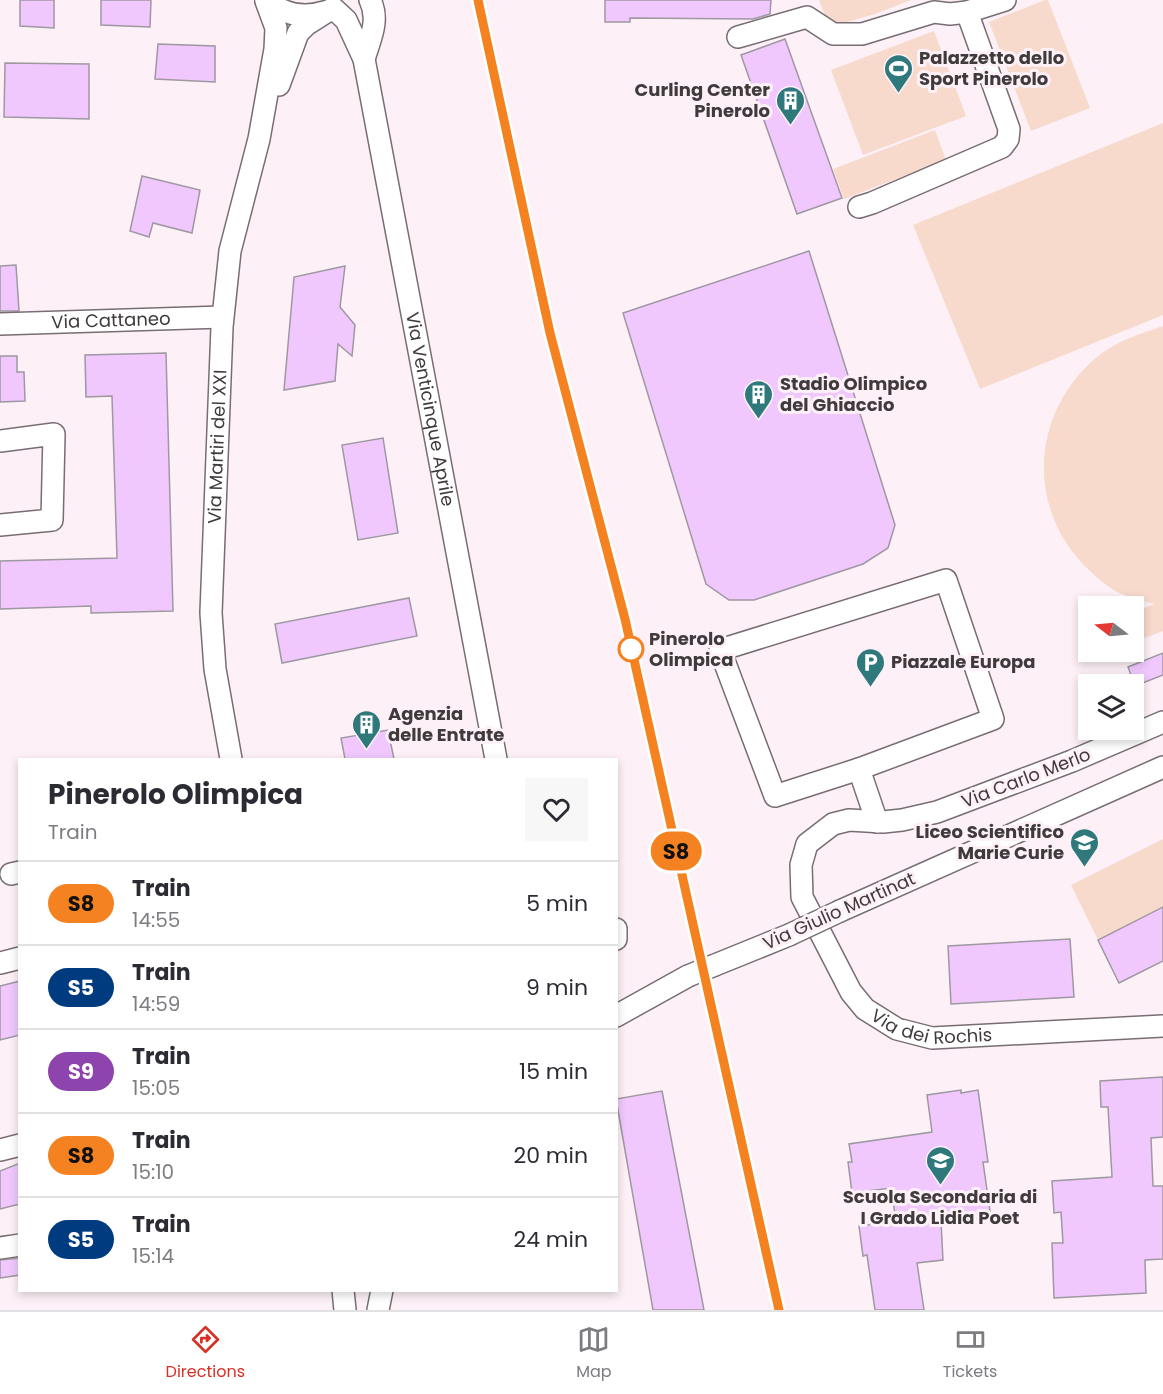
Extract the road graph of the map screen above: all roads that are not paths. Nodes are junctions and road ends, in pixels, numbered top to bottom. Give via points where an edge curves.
1 (266, 0) edge
2 (370, 0) edge
3 (1005, 0) edge
4 (335, 6) edge
5 (967, 12) junction
6 (738, 37) dead end
7 (364, 59) junction
8 (259, 139) junction
9 (859, 207) dead end
10 (222, 317) junction
11 (0, 324) edge
12 (0, 441) edge
13 (0, 525) edge
14 (1163, 722) edge
15 (231, 758) edge
16 (496, 758) edge
17 (1163, 767) edge
18 (858, 769) junction
19 (877, 822) junction
20 (801, 865) joint
21 (18, 958) edge
22 (0, 963) edge
23 (618, 1015) edge
24 (1163, 1026) edge
25 (18, 1146) edge
26 (0, 1150) edge
27 (18, 1245) edge
28 (0, 1248) edge
29 (382, 1292) edge
30 (378, 1310) edge

1 - 4 street, Via Martiri del XXI via 277,9 302,16
1 - 8 street, Via Martiri del XXI via 276,39
2 - 7 street via 375,23
3 - 5 street
4 - 7 street
4 - 8 street, Via Martiri del XXI via 298,33
5 - 6 street via 934,12 862,34 832,34 807,17
5 - 9 street via 1009,129 1008,139 1002,147
7 - 16 street, Via Venticinque Aprile
8 - 10 street, Via Martiri del XXI via 230,251
10 - 11 street, Via Cattaneo
10 - 15 street, Via Martiri del XXI via 211,613 215,669
12 - 13 street via 54,434 52,520
14 - 19 street, Via Carlo Merlo via 937,812
17 - 23 street, Via Giulio Martinat, bridge via 789,935 688,976
18 - 18 street via 993,719 946,580 720,650 776,796
18 - 19 street
19 - 20 street, Via Carlo Merlo via 849,819 833,824 807,844
20 - 24 street, Via dei Rochis via 802,897 851,992 865,1009 897,1029 932,1038
21 - 22 street
25 - 26 street
27 - 28 street
29 - 30 street

